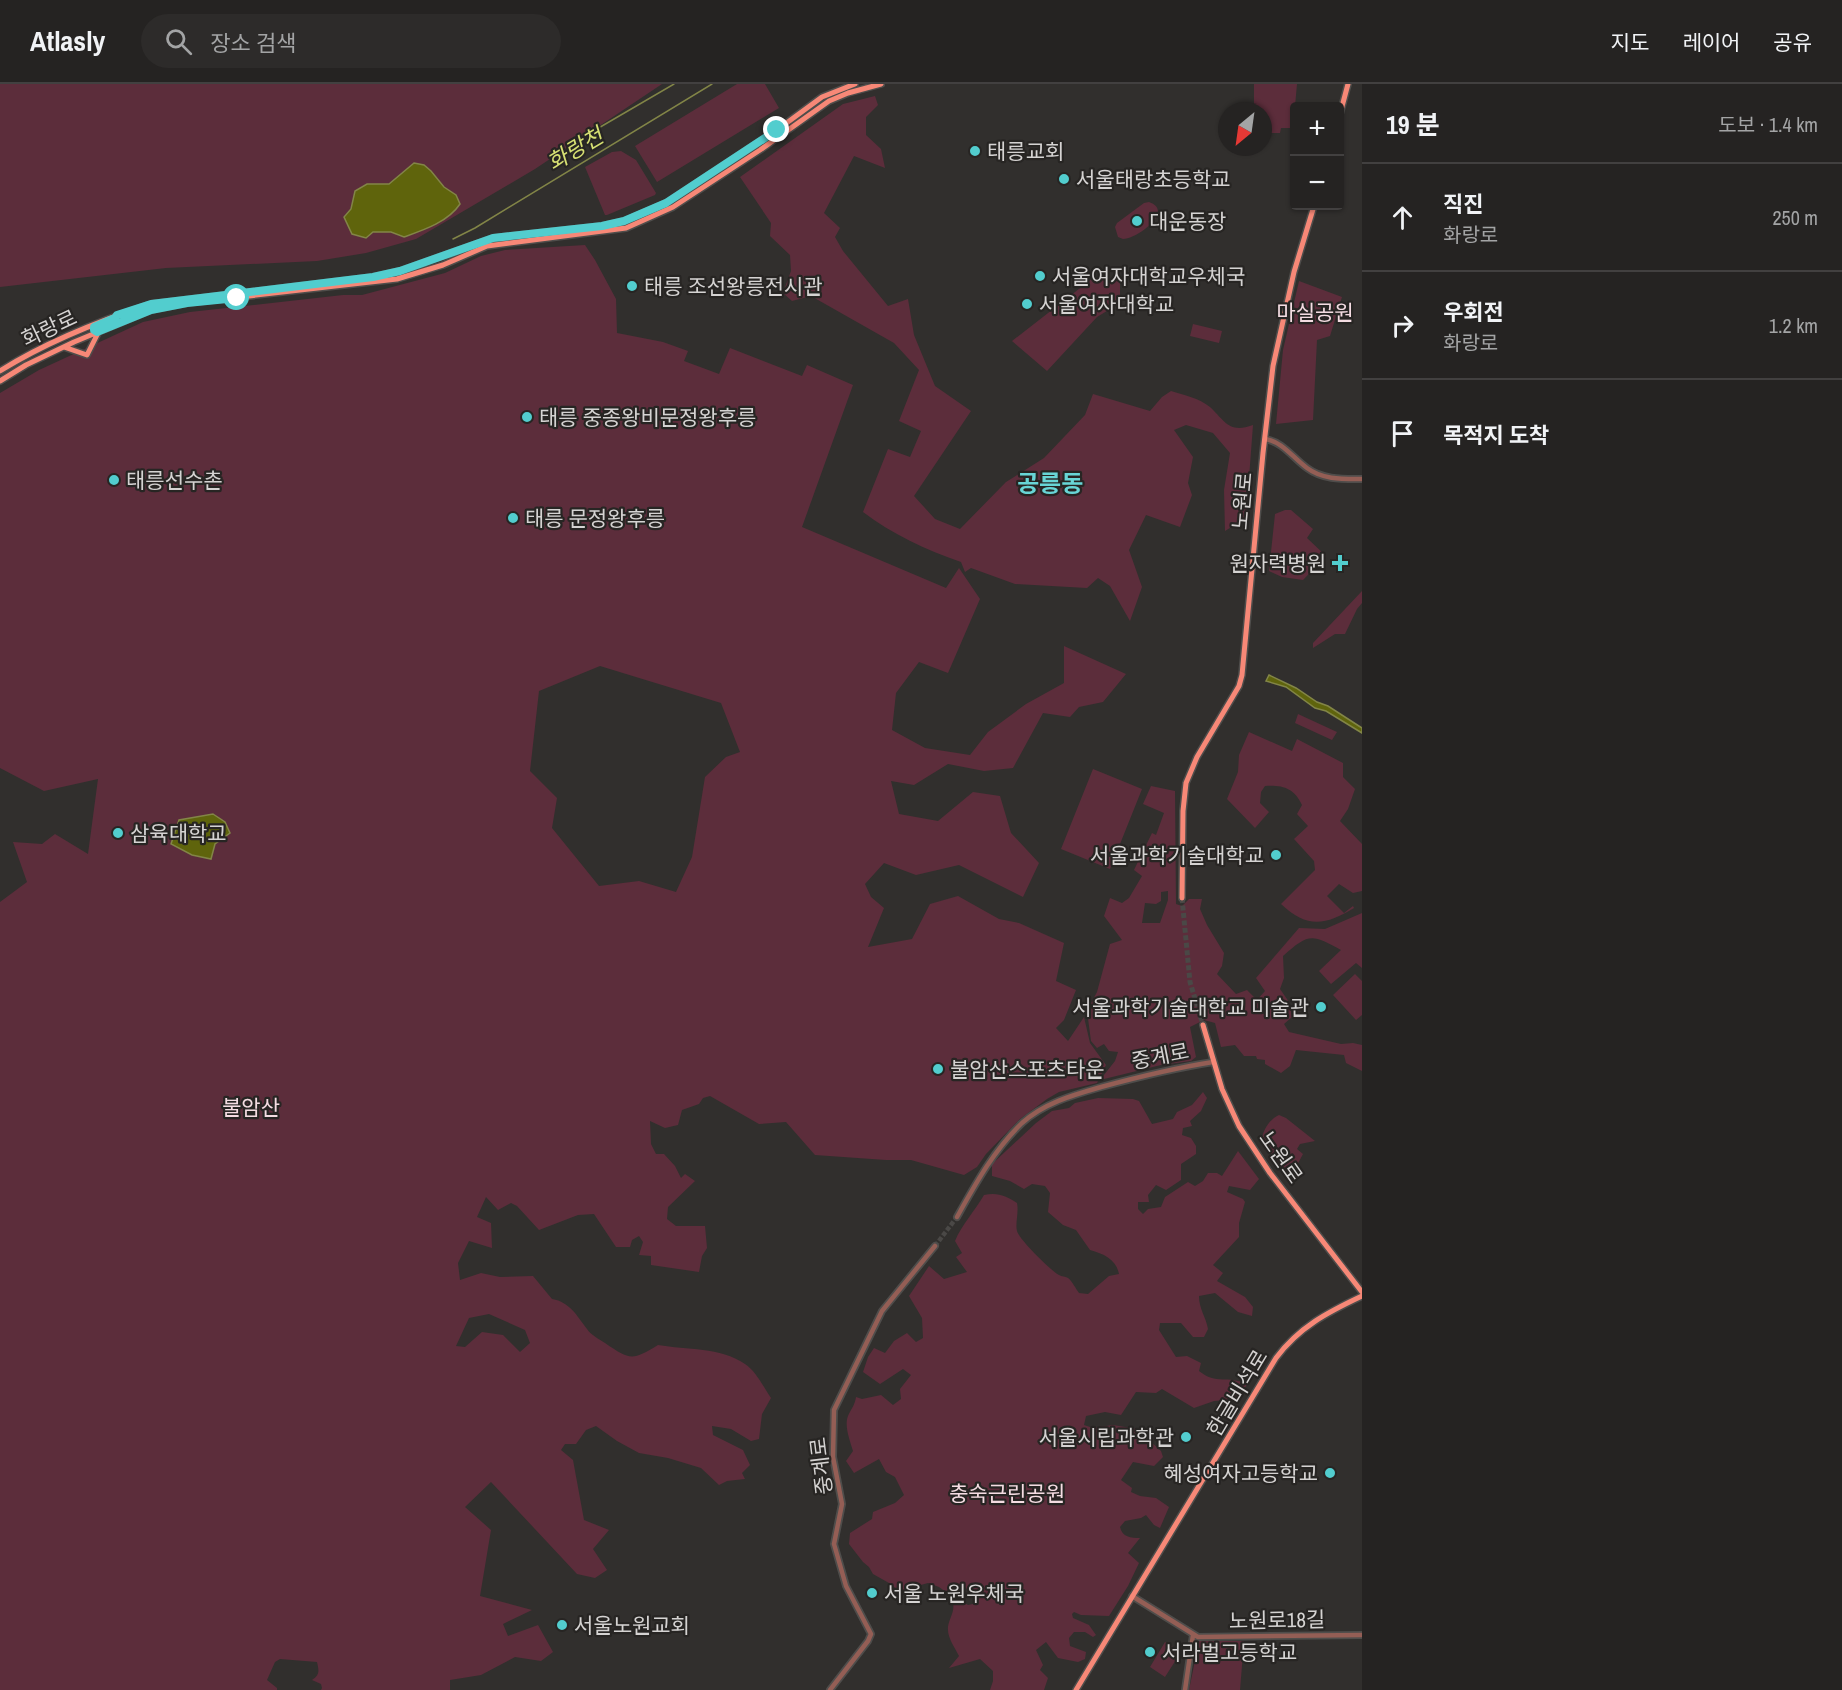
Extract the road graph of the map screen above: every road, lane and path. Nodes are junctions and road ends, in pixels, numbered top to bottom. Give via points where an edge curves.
1 (855, 84) edge
2 (881, 84) edge
3 (1348, 84) edge
4 (1343, 102) edge
5 (1313, 210) edge
6 (117, 315) junction
7 (98, 331) junction
8 (59, 341) junction
9 (64, 347) junction
10 (44, 357) junction
11 (0, 371) edge
12 (0, 381) edge
13 (1264, 439) junction
14 (1362, 479) edge
15 (1182, 898) tunnel mouth
16 (1203, 1025) tunnel mouth
17 (1213, 1062) junction
18 (957, 1217) tunnel mouth
19 (935, 1246) tunnel mouth
20 (1362, 1294) edge
21 (1132, 1596) junction
22 (1193, 1635) junction
23 (1362, 1635) edge
24 (830, 1690) edge
25 (1076, 1690) edge
26 (1185, 1690) edge

1 - 6 main road, 화랑로 via 822,97 666,203 624,221 493,238 373,277 151,304
2 - 7 main road, 화랑로 via 829,101 673,207 626,228 487,246 397,279 160,308
3 - 4 main road
5 - 13 main road, 노원로 via 1277,347
6 - 7 main road via 94,327
6 - 8 main road, 화랑로
7 - 9 main road, 화랑로
7 - 9 main road via 87,355
8 - 10 main road via 62,343 48,349
8 - 11 main road, 화랑로
9 - 10 main road, 화랑로
10 - 12 main road, 화랑로
13 - 14 street via 1277,442 1313,472 1325,477
13 - 15 main road, 노원로 via 1242,675 1186,783
16 - 17 main road, 노원로
17 - 18 street, 중계로 via 1122,1080 1043,1108 1024,1121 993,1156
17 - 20 main road, 노원로 via 1239,1126
19 - 24 street, 중계로 via 882,1311 834,1410 832,1457 842,1504 834,1544 846,1586 871,1634
20 - 21 main road, 한글비석로 via 1320,1317 1283,1349
21 - 22 street
21 - 25 main road, 한글비석로
22 - 23 street, 노원로18길
22 - 26 street

